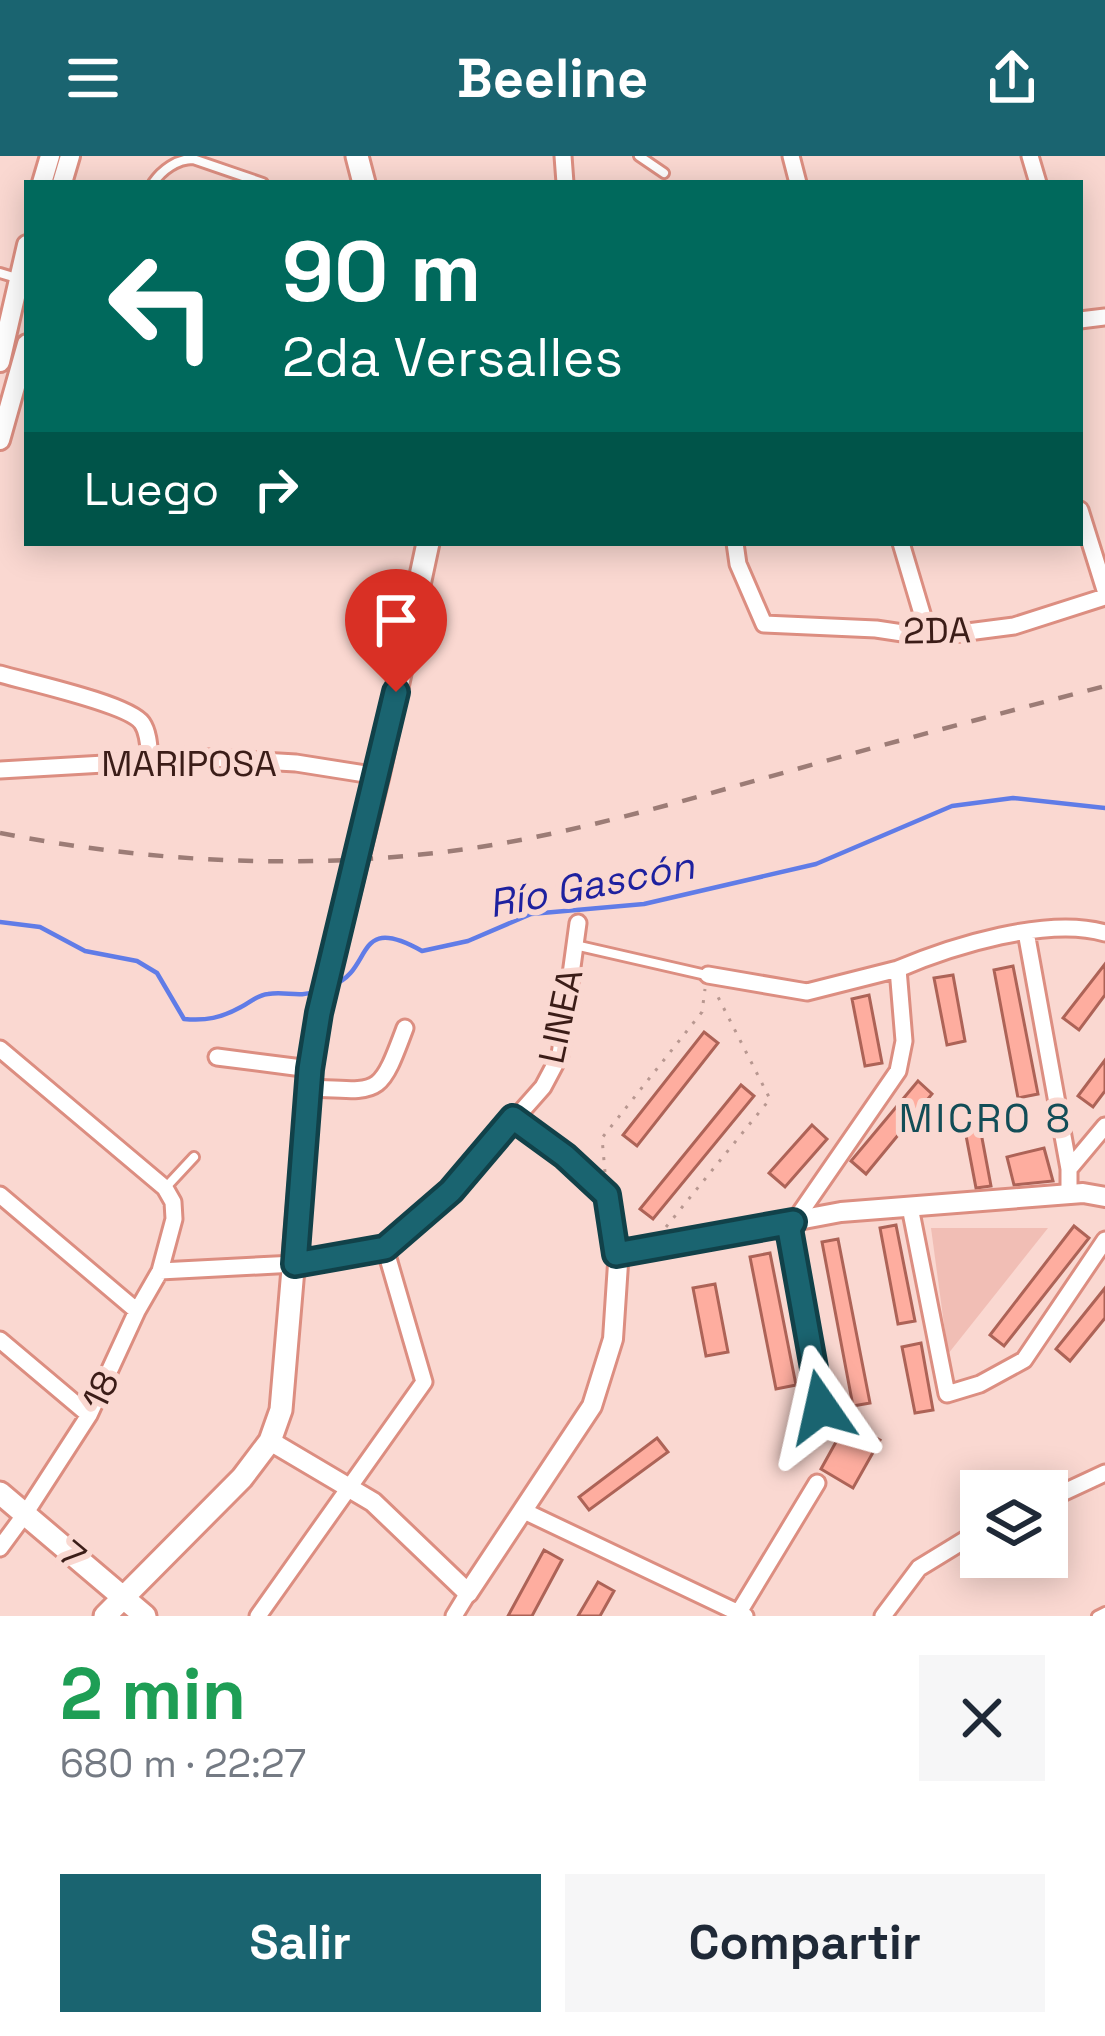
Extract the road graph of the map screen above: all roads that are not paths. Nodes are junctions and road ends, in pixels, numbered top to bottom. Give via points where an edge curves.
1 (639, 156) edge
2 (664, 173) dead end
3 (232, 178) edge
4 (157, 180) edge
5 (15, 278) edge
6 (0, 362) edge
7 (23, 383) edge
8 (0, 440) edge
9 (1083, 520) edge
10 (427, 546) edge
11 (735, 546) edge
12 (902, 546) edge
13 (1105, 594) edge
14 (929, 637) junction
15 (0, 674) edge
16 (150, 760) junction
17 (0, 770) edge
18 (378, 776) junction
19 (578, 923) dead end
20 (1026, 932) junction
21 (1104, 932) edge
22 (575, 945) junction
23 (898, 969) junction
24 (707, 975) joint
25 (404, 1028) dead end
26 (0, 1049) edge
27 (217, 1057) dead end
28 (310, 1078) junction
29 (513, 1118) junction
30 (1105, 1126) edge
31 (194, 1157) dead end
32 (1069, 1169) junction
33 (165, 1188) junction
34 (1070, 1194) junction
35 (0, 1195) edge
36 (607, 1195) joint
37 (1105, 1197) edge
38 (910, 1207) junction
39 (793, 1222) junction
40 (1105, 1240) edge
41 (385, 1248) junction
42 (616, 1254) junction
43 (295, 1264) junction
44 (160, 1271) junction
45 (137, 1311) junction
46 (0, 1340) edge
47 (821, 1407) dead end
48 (89, 1415) junction
49 (270, 1441) junction
50 (1105, 1473) edge
51 (817, 1483) dead end
52 (349, 1488) junction
53 (1068, 1490) edge
54 (0, 1492) edge
55 (524, 1510) junction
56 (26, 1514) junction
57 (960, 1543) edge
58 (0, 1548) edge
59 (468, 1593) junction
60 (123, 1597) junction
61 (742, 1614) edge
62 (106, 1616) edge
63 (145, 1616) edge
64 (258, 1616) edge
65 (454, 1616) edge
66 (883, 1616) edge

1 - 2 lane
3 - 4 lane via 182,159
5 - 6 street
7 - 8 street
9 - 13 street
10 - 18 main road
11 - 14 street, 2DA via 764,624
12 - 14 street
13 - 14 street, 2DA via 1014,626
15 - 16 street via 122,709 142,722
16 - 17 street, MARIPOSA
16 - 18 street, MARIPOSA via 296,763
18 - 28 main road
19 - 22 street, LINEA
20 - 21 street
20 - 23 street
20 - 32 street
22 - 24 lane
22 - 29 street, LINEA via 560,1055
23 - 24 street via 807,992
23 - 39 street via 898,1071
25 - 28 street via 382,1081 367,1090
26 - 33 street
27 - 28 street
28 - 43 main road
29 - 36 street
29 - 41 street, LINEA via 451,1191
30 - 32 street
31 - 33 lane
32 - 34 street
33 - 44 street, 18 via 174,1219
34 - 37 street
34 - 38 street
35 - 45 street
36 - 42 street
38 - 39 street
38 - 40 street via 947,1394 1024,1360
39 - 42 street
39 - 47 street
41 - 43 street
41 - 52 street via 424,1382
42 - 55 street via 613,1339 592,1406
43 - 44 street
43 - 49 main road via 281,1410
44 - 45 street, 18
45 - 48 street, 18
46 - 48 street
48 - 56 street, 18
49 - 52 street
49 - 60 main road
50 - 53 street
51 - 61 street
52 - 59 street
52 - 64 street
54 - 56 main road, 7
55 - 59 street
55 - 61 street
56 - 58 street, 18
56 - 60 main road, 7
57 - 66 street via 919,1568
59 - 65 street
60 - 62 main road
60 - 63 main road, 7

